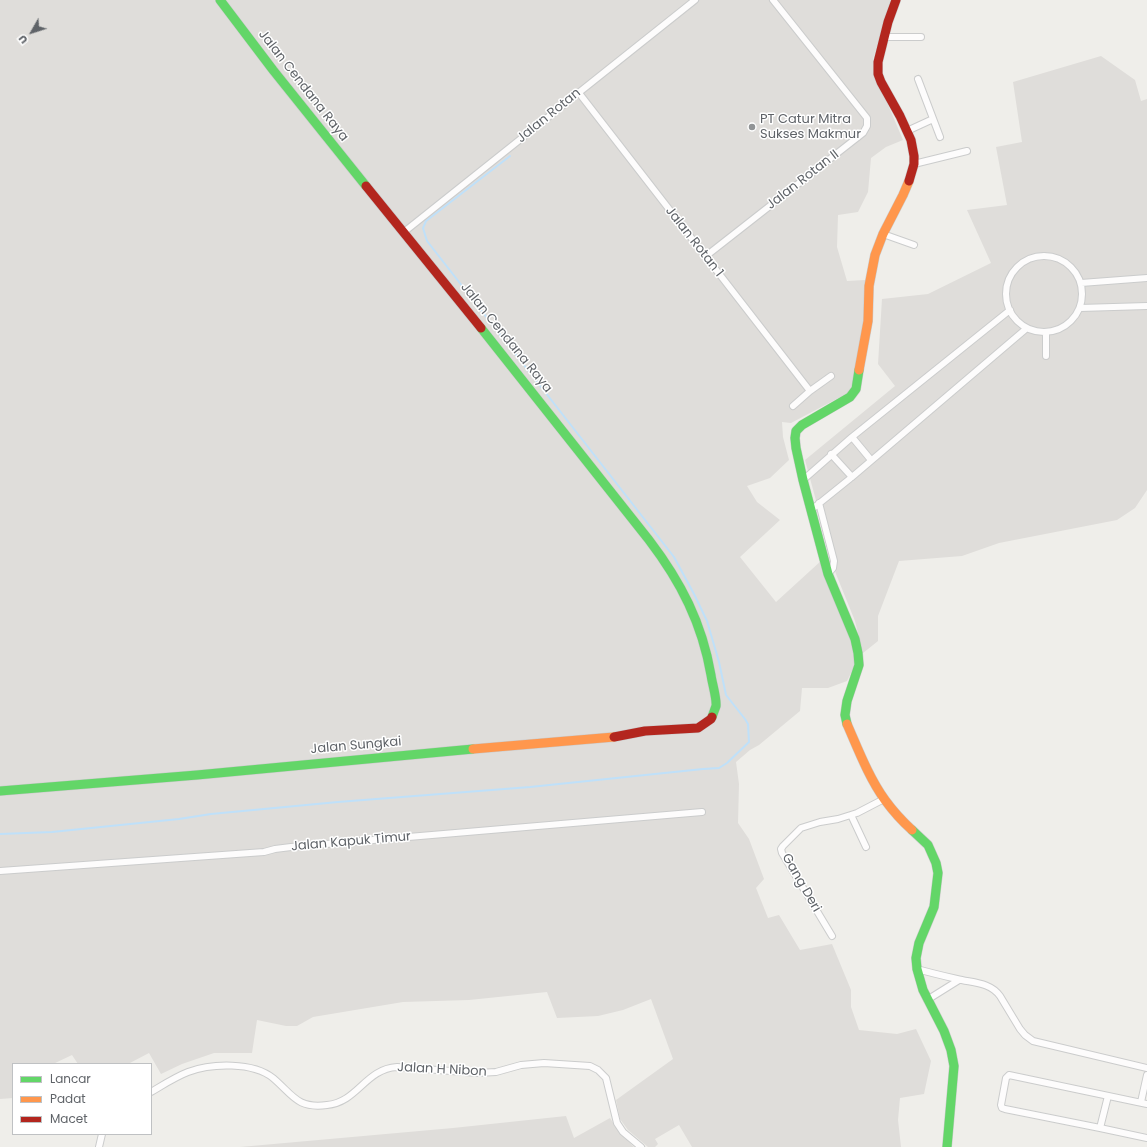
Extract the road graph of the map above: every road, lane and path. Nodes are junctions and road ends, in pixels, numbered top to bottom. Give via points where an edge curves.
1 (220, 0) edge
2 (695, 0) edge
3 (773, 0) edge
4 (896, 0) edge
5 (884, 37) junction
6 (921, 37) dead end
7 (918, 79) dead end
8 (578, 93) junction
9 (933, 119) junction
10 (907, 131) junction
11 (940, 137) dead end
12 (967, 152) dead end
13 (914, 164) junction
14 (404, 232) junction
15 (883, 234) junction
16 (914, 245) dead end
17 (706, 256) junction
18 (1147, 278) edge
19 (1081, 283) junction
20 (1147, 306) edge
21 (1080, 308) junction
22 (1010, 310) junction
23 (1027, 328) junction
24 (1046, 332) junction
25 (1046, 356) dead end
26 (831, 376) dead end
27 (810, 391) junction
28 (793, 406) dead end
29 (852, 437) junction
30 (831, 454) junction
31 (871, 460) junction
32 (852, 477) junction
33 (803, 480) junction
34 (819, 503) junction
35 (811, 510) junction
36 (828, 574) junction
37 (711, 719) joint
38 (0, 792) edge
39 (884, 798) junction
40 (702, 812) dead end
41 (851, 815) junction
42 (866, 847) dead end
43 (0, 871) edge
44 (832, 936) dead end
45 (917, 969) junction
46 (959, 980) junction
47 (927, 1000) junction
48 (1147, 1068) edge
49 (1147, 1076) edge
50 (152, 1091) edge
51 (1108, 1096) junction
52 (1144, 1103) edge
53 (1100, 1128) junction
54 (102, 1135) edge
55 (1147, 1138) edge
56 (99, 1147) edge
57 (641, 1147) edge
58 (947, 1147) edge

1 - 14 street, Jalan Cendana Raya via 272,70
2 - 8 street, Jalan Rotan
3 - 17 street, Jalan Rotan II via 867,118 867,126 863,133
4 - 5 street
5 - 6 street
5 - 10 street via 878,74
7 - 9 street
8 - 14 street, Jalan Rotan
8 - 17 street, Jalan Rotan 1
9 - 10 street
9 - 11 street
10 - 13 street via 913,148
12 - 13 street
13 - 15 street via 903,195
14 - 37 street, Jalan Cendana Raya via 662,557 690,605 702,636 716,705
15 - 16 street
15 - 33 street via 870,276 868,321 856,389 850,397 796,431 796,448
17 - 27 street, Jalan Rotan 1
18 - 19 street
19 - 21 street
19 - 22 street via 1066,263 1055,257 1043,255 1030,258 1015,269 1009,279 1006,298
20 - 21 street
21 - 24 street via 1069,323 1058,330
22 - 23 street
22 - 29 street
23 - 24 street
23 - 31 street
24 - 25 street
26 - 27 street
27 - 28 street
29 - 30 street
29 - 31 street
30 - 32 street
30 - 33 street
31 - 32 street
32 - 34 street
33 - 35 street
34 - 35 street
34 - 36 street via 834,561 833,568
35 - 36 street
36 - 39 street via 855,639 858,653 859,665 845,715 865,765
37 - 38 street, Jalan Sungkai via 698,728 645,731 613,737
39 - 41 street, Gang Deri
39 - 45 street via 900,819 928,845 938,873 934,907 917,951
40 - 43 street, Jalan Kapuk Timur via 291,847 264,852
41 - 42 street
41 - 44 street, Gang Deri via 801,828 781,849
45 - 46 street
45 - 47 street
46 - 47 street
46 - 48 street via 981,983 996,991 1020,1029 1033,1041
47 - 58 street via 946,1035 954,1066
49 - 52 street
50 - 57 street, Jalan H Nibon via 180,1075 198,1069 244,1066 272,1077 301,1103 320,1106 336,1104 354,1093 375,1074 389,1067 478,1074 544,1063 590,1066 606,1078 617,1123 623,1132
51 - 52 street
51 - 53 street
51 - 53 street via 1009,1075 1006,1078 1002,1108
53 - 55 street
54 - 56 street

